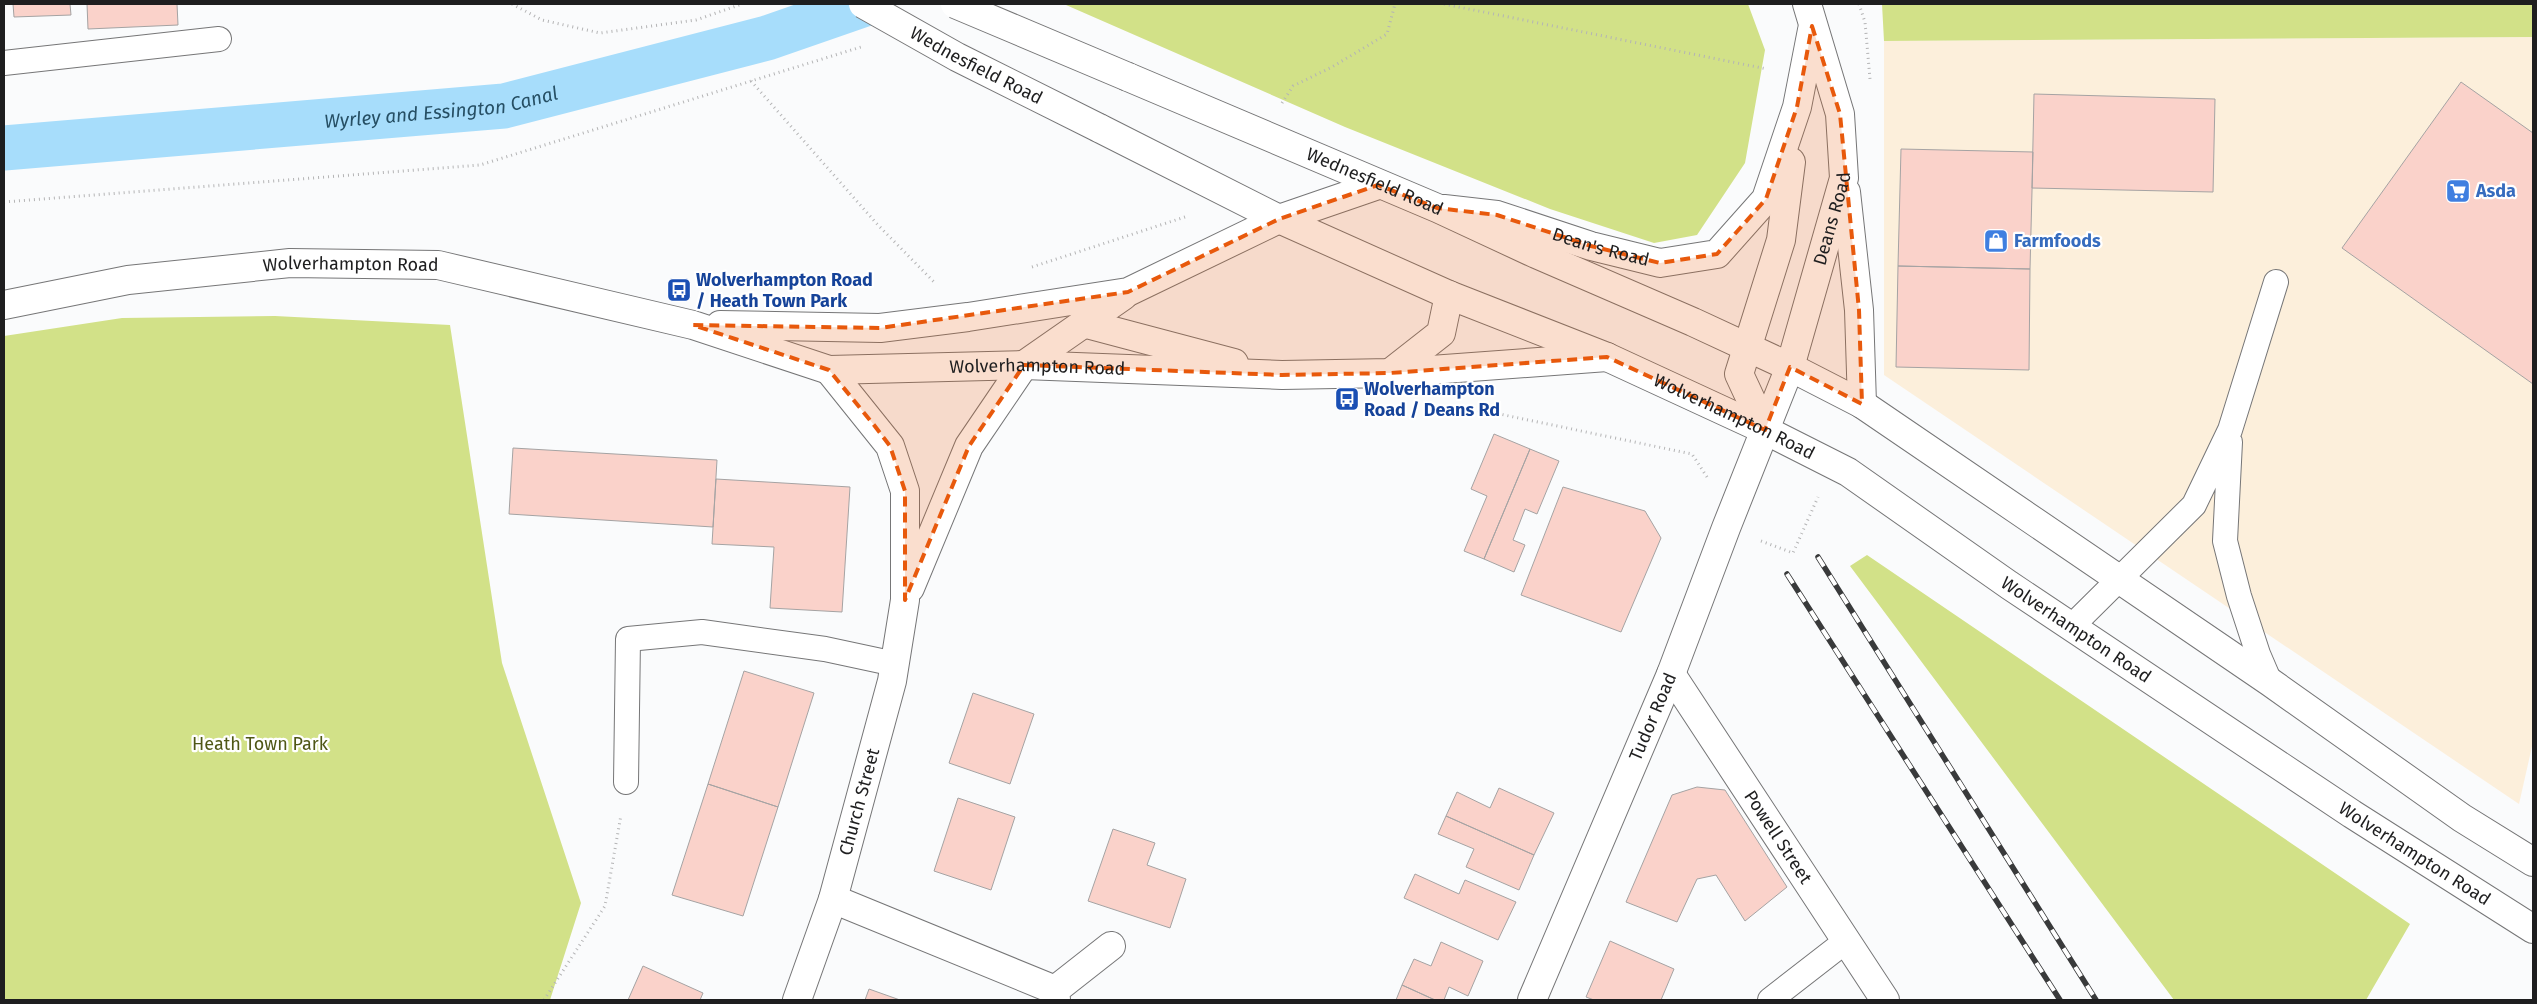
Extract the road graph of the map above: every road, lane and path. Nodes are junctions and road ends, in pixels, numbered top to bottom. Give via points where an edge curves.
1 (512, 4) edge
2 (742, 4) edge
3 (863, 4) edge
4 (955, 4) edge
5 (1395, 4) edge
6 (1444, 4) edge
7 (1809, 15) edge
8 (219, 39) dead end
9 (862, 46) dead end
10 (4, 63) edge
11 (1769, 70) dead end
12 (751, 81) junction
13 (1797, 107) junction
14 (1263, 135) junction
15 (1844, 178) junction
16 (1208, 183) junction
17 (1378, 185) junction
18 (4, 202) edge
19 (1437, 208) junction
20 (1279, 219) junction
21 (1028, 269) dead end
22 (2276, 282) dead end
23 (942, 291) dead end
24 (1128, 292) junction
25 (1449, 295) junction
26 (4, 305) edge
27 (1083, 323) junction
28 (693, 325) junction
29 (1746, 347) junction
30 (1607, 357) junction
31 (1024, 365) junction
32 (1790, 368) junction
33 (829, 370) junction
34 (1390, 373) junction
35 (1282, 375) junction
36 (1862, 404) junction
37 (1446, 408) dead end
38 (1765, 430) junction
39 (2230, 430) junction
40 (1833, 464) junction
41 (1726, 528) junction
42 (2121, 580) junction
43 (905, 600) junction
44 (2072, 627) junction
45 (894, 664) junction
46 (1672, 674) junction
47 (2270, 682) junction
48 (626, 782) joint
49 (2533, 862) edge
50 (833, 899) junction
51 (2533, 929) edge
52 (1846, 941) junction
53 (1111, 946) dead end
54 (1056, 995) edge
55 (544, 1000) edge
56 (796, 1000) edge
57 (1532, 1000) edge
58 (1770, 1000) edge
59 (1885, 1000) edge

1 - 2 path via 542,20 600,33 696,20
3 - 16 street, Wednesfield Road, bridge via 957,57
4 - 14 street, Wednesfield Road, bridge
5 - 14 path via 1387,34 1293,86
6 - 11 path
7 - 13 street, Dean's Road
7 - 15 street, Deans Road via 1840,114
8 - 10 lane
9 - 12 path
12 - 18 path via 480,165
12 - 23 path via 876,223
13 - 19 street, Dean's Road via 1766,199 1717,254 1660,263 1591,246 1497,215
13 - 29 street, Dean's Road via 1781,240
14 - 17 street, Wednesfield Road
15 - 32 street, Deans Road
15 - 36 street via 1859,310
16 - 20 street, Wednesfield Road
16 - 21 path via 1188,216
17 - 19 street, Wednesfield Road
17 - 20 street, Wolverhampton Road
19 - 29 street, Wednesfield Road
20 - 24 street, Wolverhampton Road
20 - 25 street, Wolverhampton Road
22 - 39 lane
24 - 27 street, Church Street
24 - 28 street, Wolverhampton Road via 880,328
25 - 30 street, Wolverhampton Road
25 - 34 street via 1441,333
26 - 28 street, Wolverhampton Road via 128,280 290,263 438,265
27 - 31 street, Church Street
27 - 35 street
28 - 33 street, Wolverhampton Road
29 - 32 street, Wednesfield Road
29 - 38 street, Dean's Road via 1738,374
30 - 34 street, Wolverhampton Road
30 - 38 street, Wolverhampton Road
31 - 33 street, Wolverhampton Road
31 - 35 street, Wolverhampton Road
31 - 43 street, Church Street via 969,446
32 - 36 street
32 - 38 street, Deans Road
33 - 43 street, Church Street via 890,446 905,491
34 - 35 street, Wolverhampton Road
36 - 42 street
37 - 41 path via 1485,411 1692,454 1718,493 1712,522
38 - 40 street, Wolverhampton Road
38 - 41 street, Tudor Road
39 - 42 lane via 2194,506
39 - 47 lane via 2225,541 2258,654
40 - 41 path via 1793,553
40 - 44 street, Wolverhampton Road
41 - 46 street, Tudor Road
42 - 44 lane
42 - 47 street
43 - 45 street, Church Street
44 - 51 street, Wolverhampton Road via 2352,814
45 - 48 lane via 825,649 702,632 628,639
45 - 50 street, Church Street
46 - 52 street, Powell Street
46 - 57 street, Tudor Road
47 - 49 street via 2462,818
48 - 55 path via 605,906
50 - 54 street
50 - 56 street, Church Street
52 - 58 lane
52 - 59 street, Powell Street
53 - 54 street

